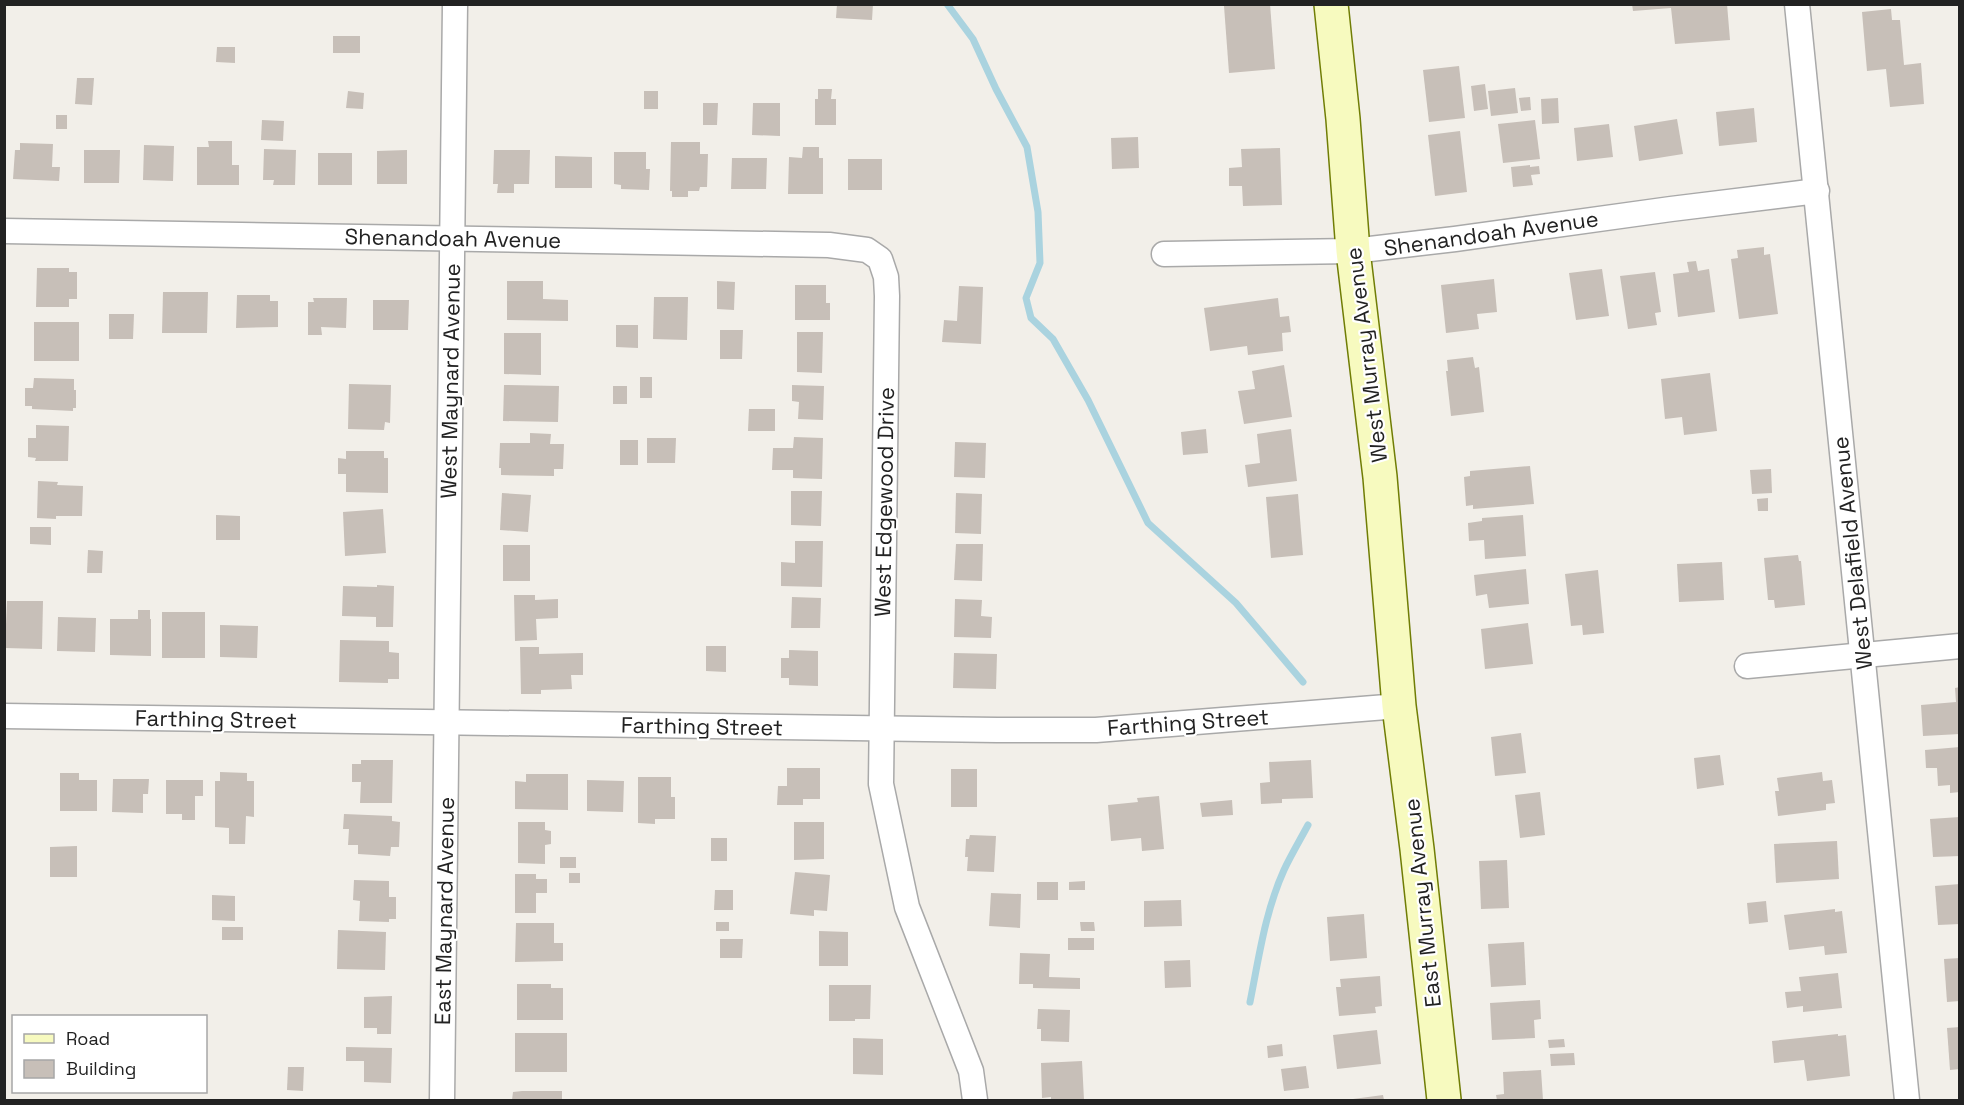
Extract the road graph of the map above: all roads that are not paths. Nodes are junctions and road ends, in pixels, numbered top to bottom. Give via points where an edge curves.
1 (455, 4) edge
2 (1331, 4) edge
3 (1797, 4) edge
4 (1817, 191) junction
5 (4, 231) edge
6 (452, 238) junction
7 (1353, 251) junction
8 (1164, 254) dead end
9 (886, 277) joint
10 (1959, 646) edge
11 (1862, 655) junction
12 (1747, 666) dead end
13 (1399, 706) junction
14 (4, 716) edge
15 (447, 722) junction
16 (882, 728) junction
17 (441, 1101) edge
18 (975, 1101) edge
19 (1444, 1101) edge
20 (1906, 1101) edge

1 - 6 street, West Maynard Avenue
2 - 7 street, West Murray Avenue
3 - 4 street, West Delafield Avenue
4 - 7 street, Shenandoah Avenue
4 - 11 street, West Delafield Avenue
5 - 6 street, Shenandoah Avenue
6 - 9 street, Shenandoah Avenue via 829,245 867,250 880,259
6 - 15 street, West Maynard Avenue
7 - 8 street, Shenandoah Avenue
7 - 13 street, West Murray Avenue via 1380,477
9 - 16 street, West Edgewood Drive
10 - 11 street
11 - 12 street
11 - 20 street, West Delafield Avenue
13 - 16 street, Farthing Street via 1096,730
13 - 19 street, East Murray Avenue
14 - 15 street, Farthing Street
15 - 16 street, Farthing Street
15 - 17 street, East Maynard Avenue
16 - 18 street, West Edgewood Drive via 881,784 907,907 971,1071

